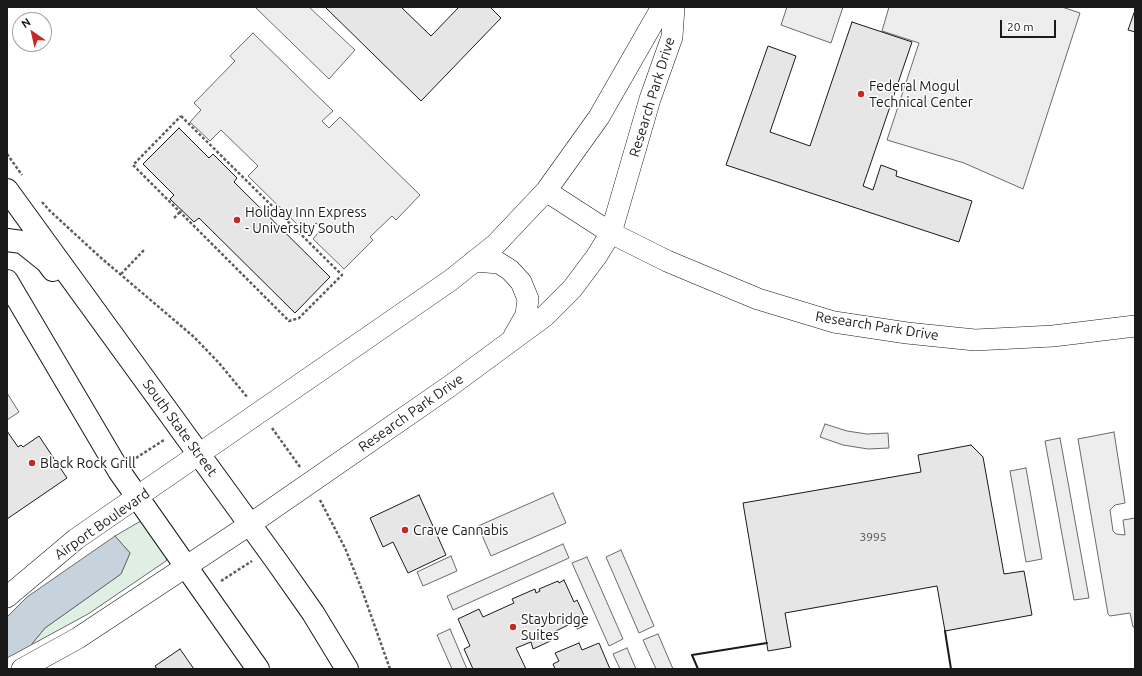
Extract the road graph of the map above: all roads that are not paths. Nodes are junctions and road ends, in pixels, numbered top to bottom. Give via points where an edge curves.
1 (662, 7) edge
2 (674, 7) edge
3 (7, 190) edge
4 (546, 191) junction
5 (611, 233) junction
6 (7, 240) edge
7 (474, 261) junction
8 (7, 281) edge
9 (1135, 326) edge
10 (510, 341) junction
11 (143, 378) junction
12 (200, 454) junction
13 (138, 498) junction
14 (249, 525) junction
15 (187, 567) junction
16 (22, 583) junction
17 (7, 597) edge
18 (7, 609) edge
19 (22, 669) edge
20 (258, 669) edge
21 (347, 669) edge

1 - 4 street, Research Park Drive via 599,117
2 - 5 street, Research Park Drive via 672,37 650,99
3 - 11 main road, South State Street
4 - 5 street, Research Park Drive
4 - 7 street, Research Park Drive via 496,244
5 - 9 street, Research Park Drive via 667,261 758,299 834,322 975,340 1053,336
5 - 10 street, Research Park Drive via 572,289 545,316
6 - 11 main road via 22,242 47,262 89,318
7 - 10 street via 499,263 521,282 528,299 526,315
7 - 12 street, Research Park Drive via 451,280
8 - 13 main road via 119,471
10 - 14 street, Research Park Drive via 450,386
11 - 12 main road, South State Street
12 - 13 street, Airport Boulevard
12 - 14 main road, South State Street
13 - 15 main road
13 - 16 street, Airport Boulevard via 76,539
14 - 15 street, Research Park Drive
14 - 21 main road, South State Street via 313,612
15 - 19 street via 78,638
15 - 20 main road
16 - 17 street, Airport Boulevard
16 - 18 street

